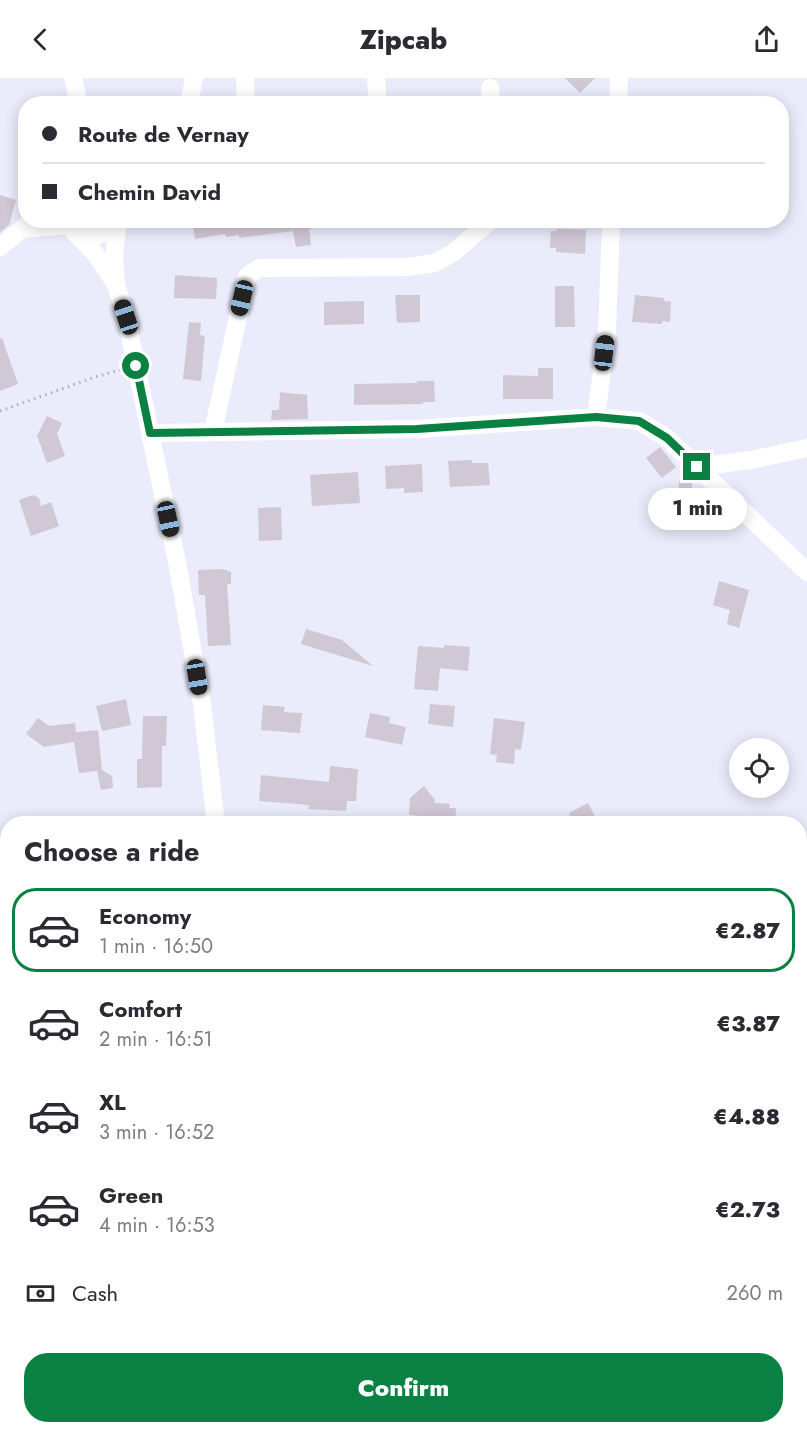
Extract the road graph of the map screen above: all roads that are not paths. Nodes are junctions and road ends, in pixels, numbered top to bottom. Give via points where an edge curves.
1 (73, 78) edge
2 (194, 78) edge
3 (245, 78) edge
4 (376, 78) edge
5 (619, 78) edge
6 (77, 96) edge
7 (191, 96) edge
8 (246, 96) edge
9 (377, 96) edge
10 (618, 96) edge
11 (25, 228) edge
12 (70, 228) edge
13 (71, 228) edge
14 (114, 228) edge
15 (118, 228) edge
16 (482, 228) edge
17 (611, 228) edge
18 (0, 246) edge
19 (116, 285) junction
20 (596, 417) junction
21 (213, 431) junction
22 (150, 433) junction
23 (807, 448) edge
24 (697, 467) junction
25 (807, 572) edge
26 (215, 816) edge

1 - 6 street
2 - 7 street
3 - 8 street
4 - 9 street
5 - 10 street
11 - 18 street
12 - 19 street via 94,252
13 - 14 street via 82,236 93,237
15 - 19 street
16 - 21 street via 435,263 408,267 260,268 247,276
17 - 20 street via 607,332
19 - 22 street
20 - 21 street via 417,429
20 - 24 street via 639,421 667,438
21 - 22 street
22 - 26 street via 200,695
23 - 24 street
24 - 25 street

